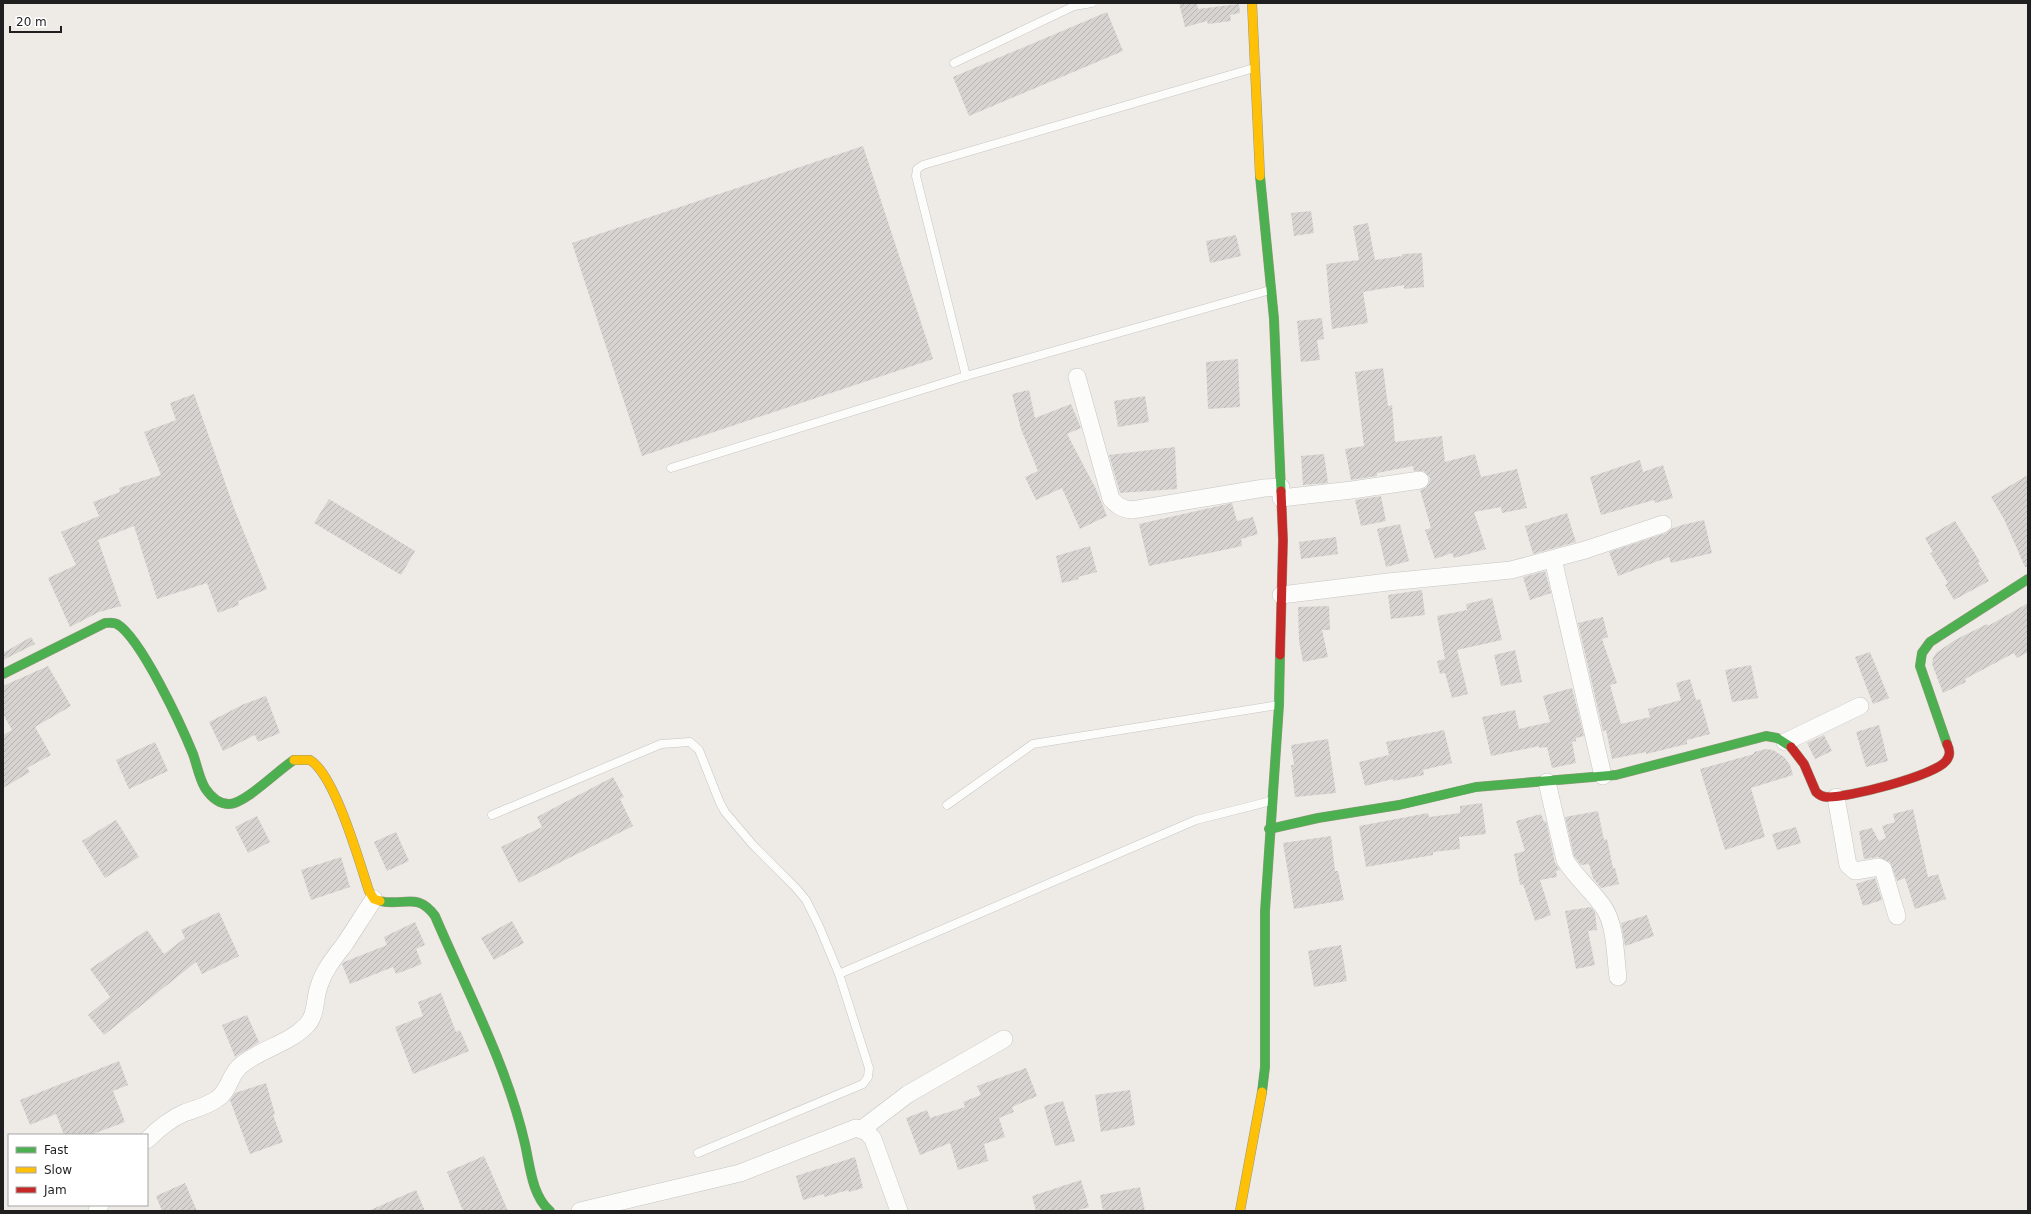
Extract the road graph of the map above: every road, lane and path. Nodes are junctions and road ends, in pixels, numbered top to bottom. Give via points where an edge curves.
1 (1092, 3) edge
2 (1252, 3) edge
3 (954, 63) dead end
4 (1254, 67) junction
5 (1271, 290) junction
6 (966, 376) junction
7 (1077, 377) dead end
8 (671, 468) dead end
9 (1420, 480) dead end
10 (1281, 492) junction
11 (1663, 524) dead end
12 (1553, 559) junction
13 (2028, 579) edge
14 (1281, 595) junction
15 (3, 674) edge
16 (1279, 704) junction
17 (1860, 706) dead end
18 (1785, 742) junction
19 (1603, 776) junction
20 (1548, 782) junction
21 (1836, 797) junction
22 (1273, 801) junction
23 (947, 806) dead end
24 (492, 815) dead end
25 (1270, 829) junction
26 (374, 899) junction
27 (1897, 916) dead end
28 (839, 974) junction
29 (1618, 977) dead end
30 (1004, 1039) dead end
31 (862, 1129) junction
32 (148, 1139) edge
33 (698, 1153) dead end
34 (546, 1210) edge
35 (580, 1211) edge
36 (899, 1211) edge
37 (1240, 1211) edge

1 - 3 lane via 1074,6
2 - 4 street
4 - 5 street via 1259,168
4 - 6 lane via 923,164 917,169 916,176
5 - 6 lane
5 - 10 street
6 - 8 lane
7 - 10 street via 1111,499 1124,510 1264,488
9 - 10 street via 1352,490
10 - 14 street
11 - 12 street
12 - 14 street via 1511,570
12 - 19 street
13 - 21 street via 1930,642 1922,650 1920,666 1950,751 1946,761 1939,767 1897,781
14 - 16 street
15 - 26 street via 105,623 117,624 130,636 148,664 191,748 203,785 207,792 220,802 226,804 241,801 288,763 298,759 311,761 318,766 326,775 334,794
16 - 22 street
16 - 23 lane via 1033,744
17 - 18 street
18 - 19 street via 1776,737 1766,736 1637,771
18 - 21 street via 1801,756 1816,792 1826,797
19 - 20 street
20 - 25 street via 1476,787 1399,805 1318,818
20 - 29 street via 1565,860 1604,908 1608,917
21 - 27 street via 1848,865 1855,871 1883,868
22 - 25 street
22 - 28 lane via 1196,820
24 - 28 lane via 661,744 690,742 698,750 725,812 806,900
25 - 37 street via 1265,911 1265,1067 1260,1108
26 - 32 street via 328,966 319,986 314,1013 307,1025 292,1037 258,1054 238,1068 226,1091 217,1100 183,1114
26 - 34 street via 386,902 421,901 431,908 498,1060
28 - 33 lane via 869,1068 866,1081
30 - 31 street via 908,1094
31 - 35 street via 843,1132 740,1173
31 - 36 street via 873,1139

